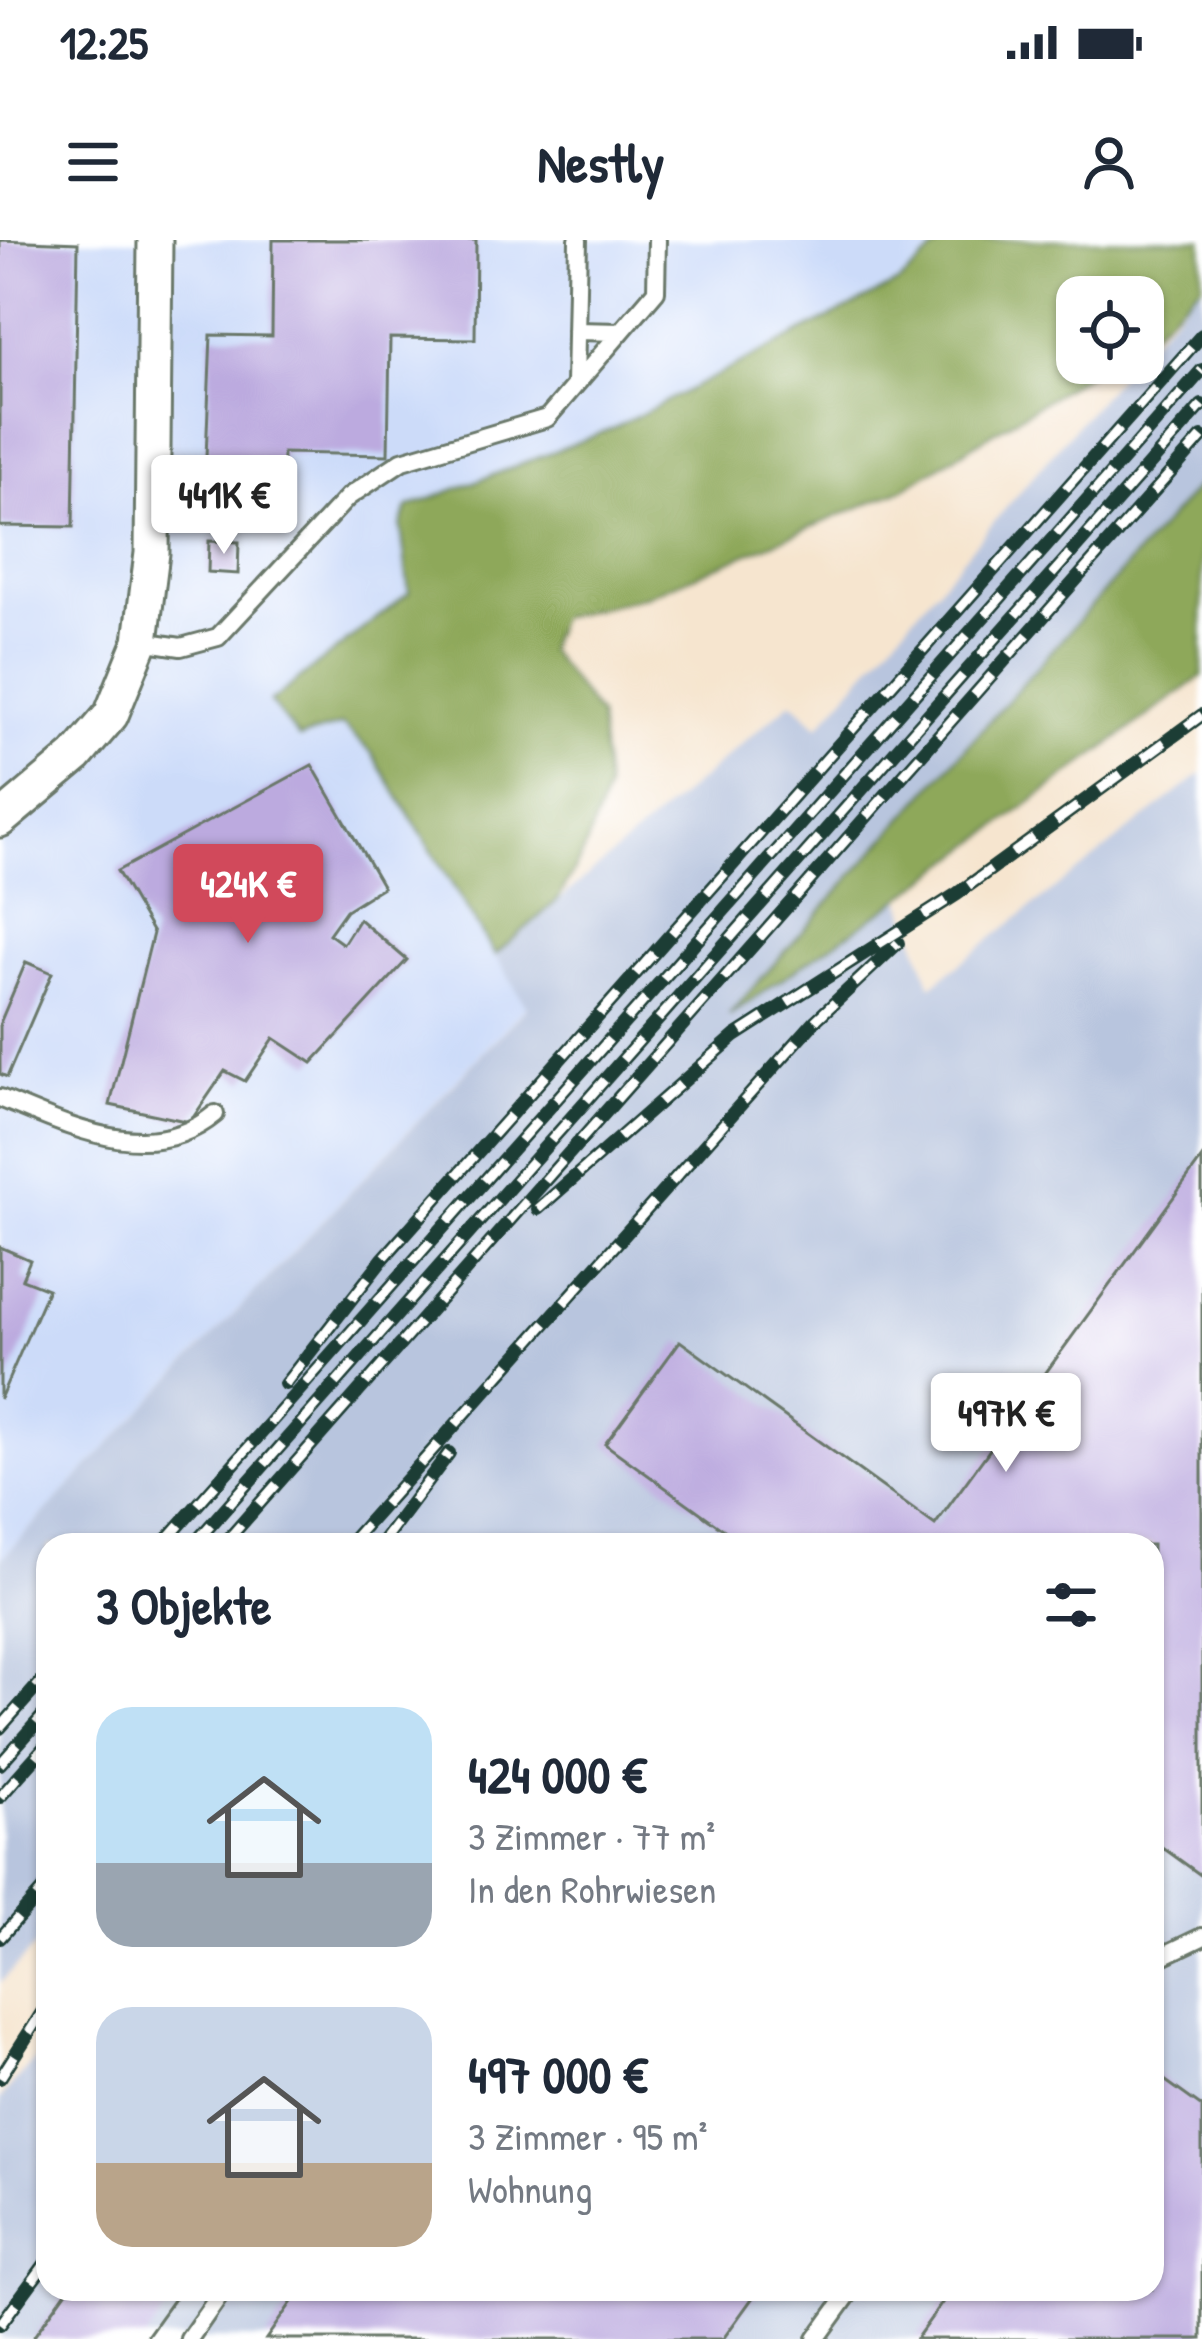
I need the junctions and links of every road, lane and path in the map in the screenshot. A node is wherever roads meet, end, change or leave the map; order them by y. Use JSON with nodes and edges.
{"nodes":[{"id":1,"x":155,"y":240,"type":"edge"},
{"id":2,"x":578,"y":240,"type":"edge"},
{"id":3,"x":657,"y":240,"type":"edge"},
{"id":4,"x":576,"y":331,"type":"junction"},
{"id":5,"x":621,"y":332,"type":"junction"},
{"id":6,"x":575,"y":385,"type":"junction"},
{"id":7,"x":141,"y":641,"type":"junction"},
{"id":8,"x":0,"y":820,"type":"edge"},
{"id":9,"x":0,"y":1099,"type":"edge"},
{"id":10,"x":215,"y":1114,"type":"dead end"},
{"id":11,"x":1202,"y":1937,"type":"edge"},
{"id":12,"x":1164,"y":1955,"type":"edge"},
{"id":13,"x":216,"y":2301,"type":"edge"},
{"id":14,"x":843,"y":2301,"type":"edge"},
{"id":15,"x":189,"y":2339,"type":"edge"},
{"id":16,"x":816,"y":2339,"type":"edge"}],
"edges":[{"from":1,"to":7,"type":"street"},
{"from":2,"to":4,"type":"lane"},
{"from":3,"to":5,"type":"lane"},
{"from":4,"to":5,"type":"lane"},
{"from":4,"to":6,"type":"lane"},
{"from":5,"to":6,"type":"lane"},
{"from":6,"to":7,"type":"lane"},
{"from":7,"to":8,"type":"street"},
{"from":9,"to":10,"type":"lane"},
{"from":11,"to":12,"type":"lane"},
{"from":13,"to":15,"type":"lane"},
{"from":14,"to":16,"type":"lane"}]}
